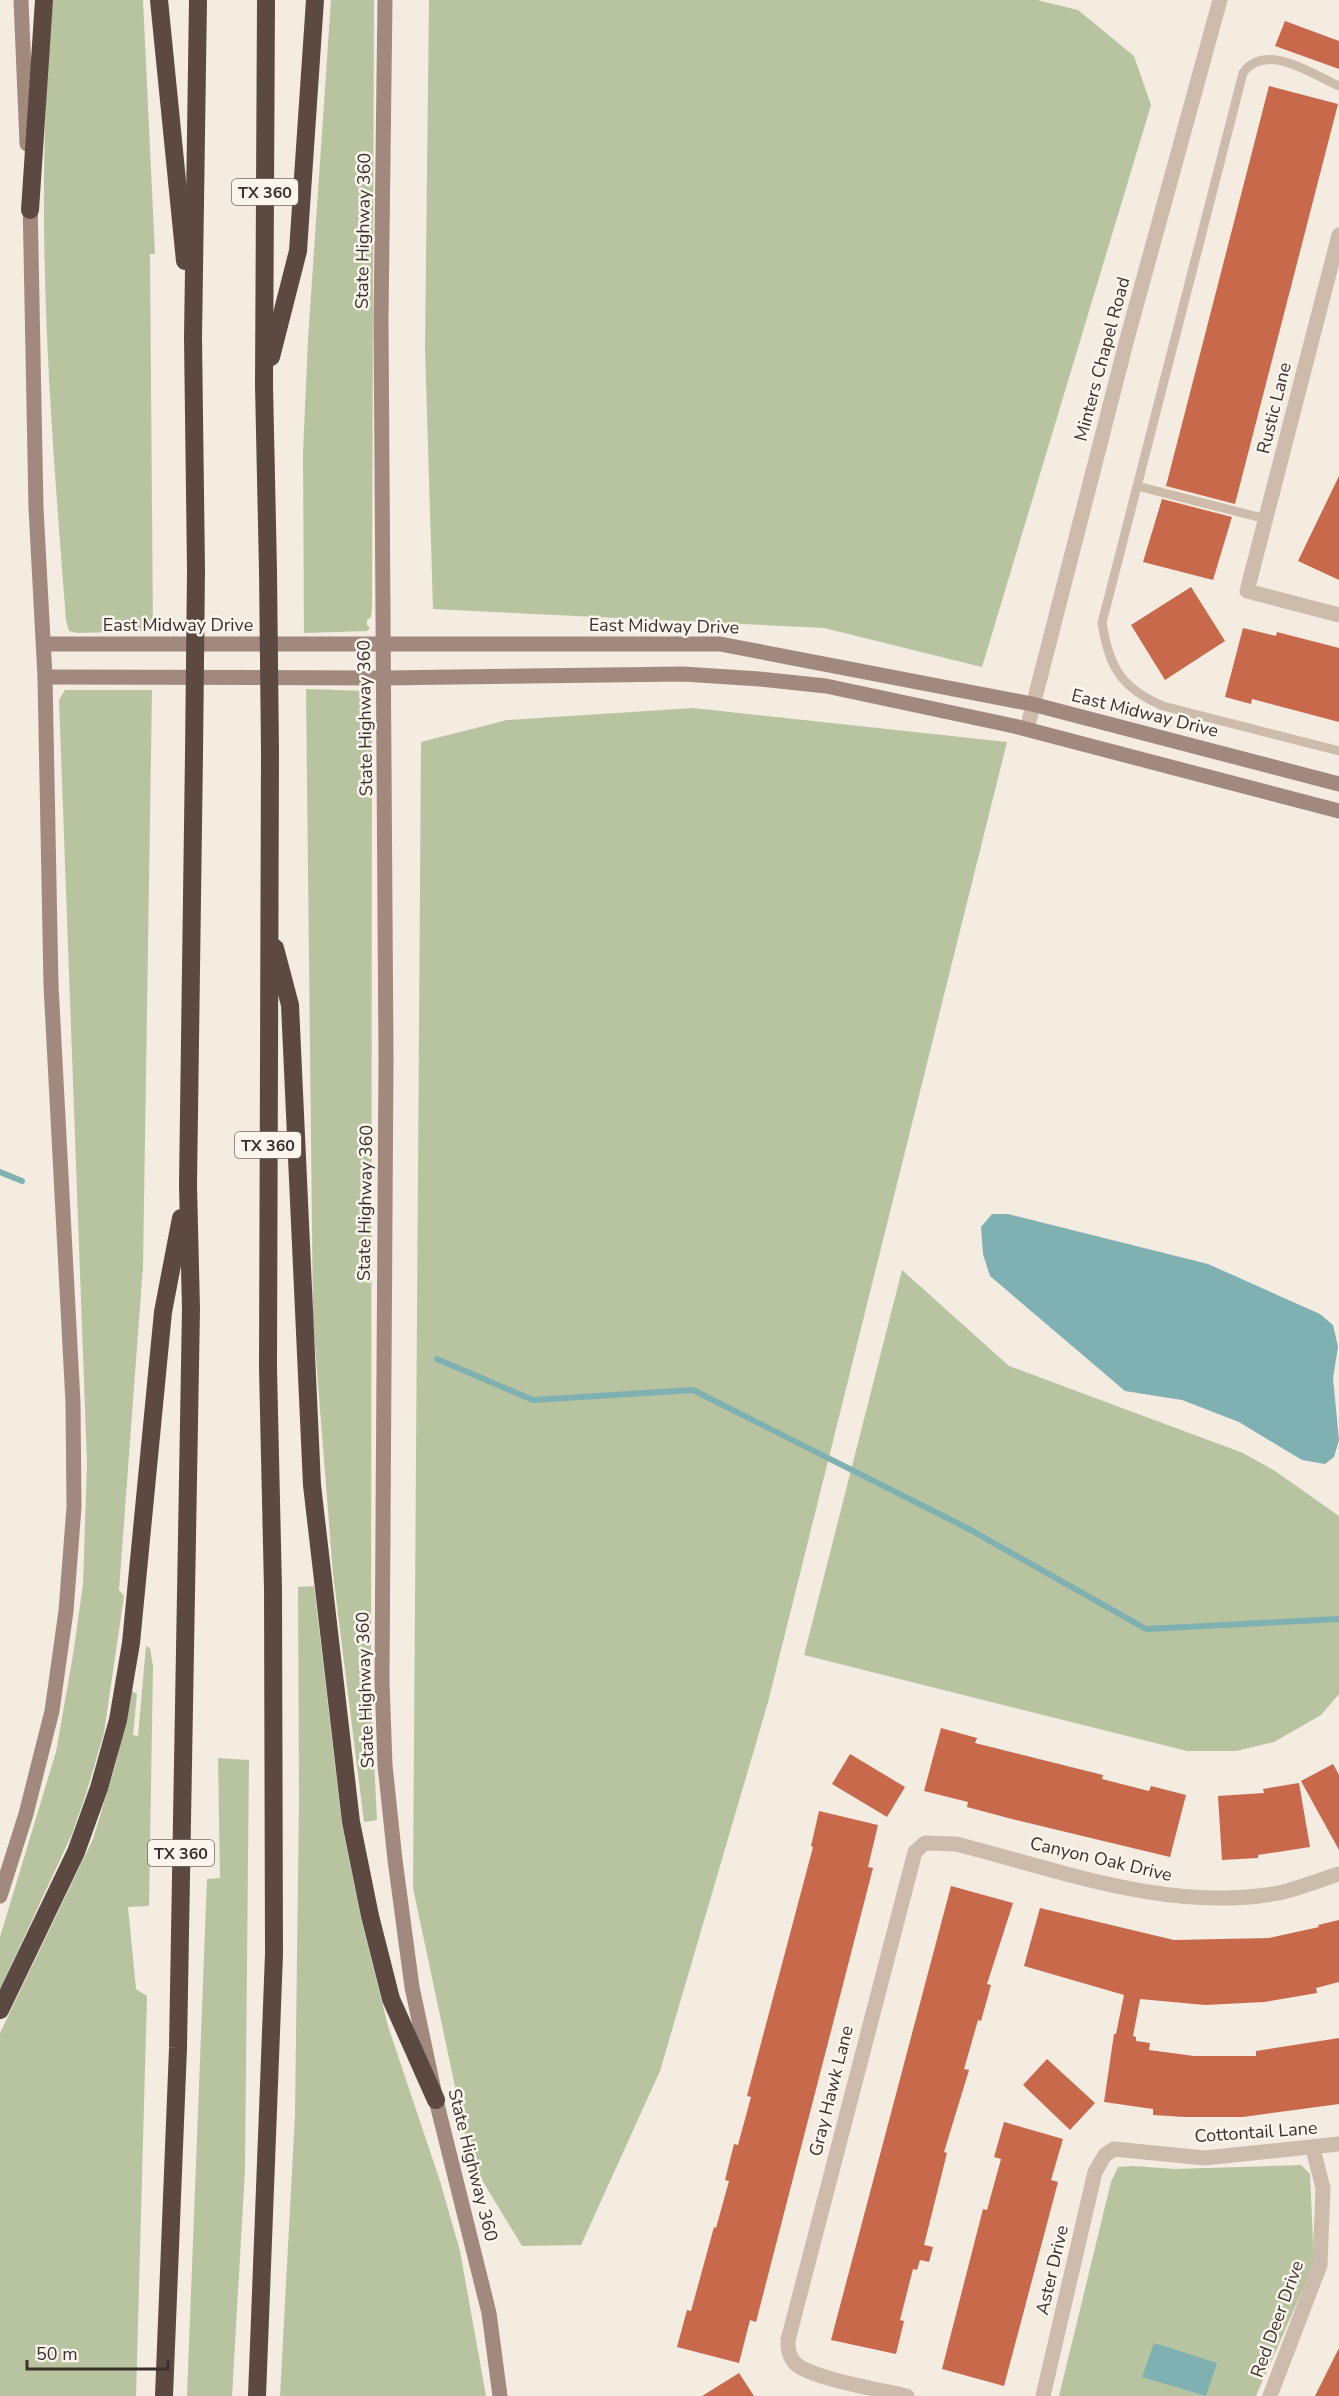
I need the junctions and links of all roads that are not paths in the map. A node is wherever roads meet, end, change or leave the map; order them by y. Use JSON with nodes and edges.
{"nodes":[{"id":1,"x":21,"y":0,"type":"edge"},
{"id":2,"x":44,"y":0,"type":"edge"},
{"id":3,"x":159,"y":0,"type":"edge"},
{"id":4,"x":198,"y":0,"type":"edge"},
{"id":5,"x":266,"y":0,"type":"edge"},
{"id":6,"x":315,"y":0,"type":"edge"},
{"id":7,"x":385,"y":0,"type":"edge"},
{"id":8,"x":1220,"y":0,"type":"edge"},
{"id":9,"x":1339,"y":86,"type":"edge"},
{"id":10,"x":30,"y":210,"type":"junction"},
{"id":11,"x":1339,"y":235,"type":"edge"},
{"id":12,"x":194,"y":338,"type":"junction"},
{"id":13,"x":264,"y":385,"type":"junction"},
{"id":14,"x":1137,"y":486,"type":"junction"},
{"id":15,"x":1266,"y":519,"type":"junction"},
{"id":16,"x":1339,"y":615,"type":"edge"},
{"id":17,"x":44,"y":644,"type":"junction"},
{"id":18,"x":383,"y":644,"type":"junction"},
{"id":19,"x":45,"y":677,"type":"junction"},
{"id":20,"x":384,"y":678,"type":"junction"},
{"id":21,"x":1032,"y":704,"type":"junction"},
{"id":22,"x":1027,"y":729,"type":"junction"},
{"id":23,"x":1339,"y":751,"type":"edge"},
{"id":24,"x":1339,"y":784,"type":"edge"},
{"id":25,"x":1339,"y":812,"type":"edge"},
{"id":26,"x":269,"y":923,"type":"junction"},
{"id":27,"x":188,"y":1185,"type":"junction"},
{"id":28,"x":925,"y":1843,"type":"joint"},
{"id":29,"x":1339,"y":1874,"type":"edge"},
{"id":30,"x":0,"y":1896,"type":"edge"},
{"id":31,"x":0,"y":2010,"type":"edge"},
{"id":32,"x":436,"y":2100,"type":"junction"},
{"id":33,"x":1339,"y":2144,"type":"edge"},
{"id":34,"x":1313,"y":2149,"type":"junction"},
{"id":35,"x":1105,"y":2156,"type":"joint"},
{"id":36,"x":164,"y":2396,"type":"edge"},
{"id":37,"x":257,"y":2396,"type":"edge"},
{"id":38,"x":500,"y":2396,"type":"edge"},
{"id":39,"x":907,"y":2396,"type":"edge"},
{"id":40,"x":1043,"y":2396,"type":"edge"},
{"id":41,"x":1270,"y":2396,"type":"edge"}],
"edges":[{"from":1,"to":10,"type":"main road"},
{"from":2,"to":10,"type":"highway"},
{"from":3,"to":12,"type":"highway"},
{"from":4,"to":12,"type":"highway","number":"TX 360"},
{"from":5,"to":13,"type":"highway","number":"TX 360"},
{"from":6,"to":13,"type":"highway"},
{"from":7,"to":18,"type":"main road","name":"State Highway 360"},
{"from":8,"to":21,"type":"street","name":"Minters Chapel Road"},
{"from":9,"to":14,"type":"lane"},
{"from":10,"to":17,"type":"main road"},
{"from":11,"to":15,"type":"street","name":"Rustic Lane"},
{"from":12,"to":27,"type":"highway","number":"TX 360","bridge":true},
{"from":13,"to":26,"type":"highway","number":"TX 360","bridge":true},
{"from":14,"to":15,"type":"lane"},
{"from":14,"to":23,"type":"lane"},
{"from":15,"to":16,"type":"street","name":"Rustic Lane"},
{"from":17,"to":18,"type":"main road","name":"East Midway Drive"},
{"from":17,"to":19,"type":"main road"},
{"from":18,"to":20,"type":"main road","name":"State Highway 360"},
{"from":18,"to":21,"type":"main road","name":"East Midway Drive"},
{"from":19,"to":20,"type":"main road"},
{"from":19,"to":30,"type":"main road"},
{"from":20,"to":22,"type":"main road"},
{"from":20,"to":32,"type":"main road","name":"State Highway 360"},
{"from":21,"to":22,"type":"street","name":"Minters Chapel Road"},
{"from":21,"to":24,"type":"main road","name":"East Midway Drive"},
{"from":22,"to":25,"type":"main road"},
{"from":26,"to":32,"type":"highway"},
{"from":26,"to":37,"type":"highway","number":"TX 360"},
{"from":27,"to":31,"type":"highway"},
{"from":27,"to":36,"type":"highway","number":"TX 360"},
{"from":28,"to":29,"type":"street","name":"Canyon Oak Drive"},
{"from":28,"to":39,"type":"street","name":"Gray Hawk Lane"},
{"from":32,"to":38,"type":"main road","name":"State Highway 360"},
{"from":33,"to":34,"type":"street","name":"Cottontail Lane"},
{"from":34,"to":35,"type":"street","name":"Cottontail Lane"},
{"from":34,"to":41,"type":"street","name":"Red Deer Drive"},
{"from":35,"to":40,"type":"street","name":"Aster Drive"}]}
